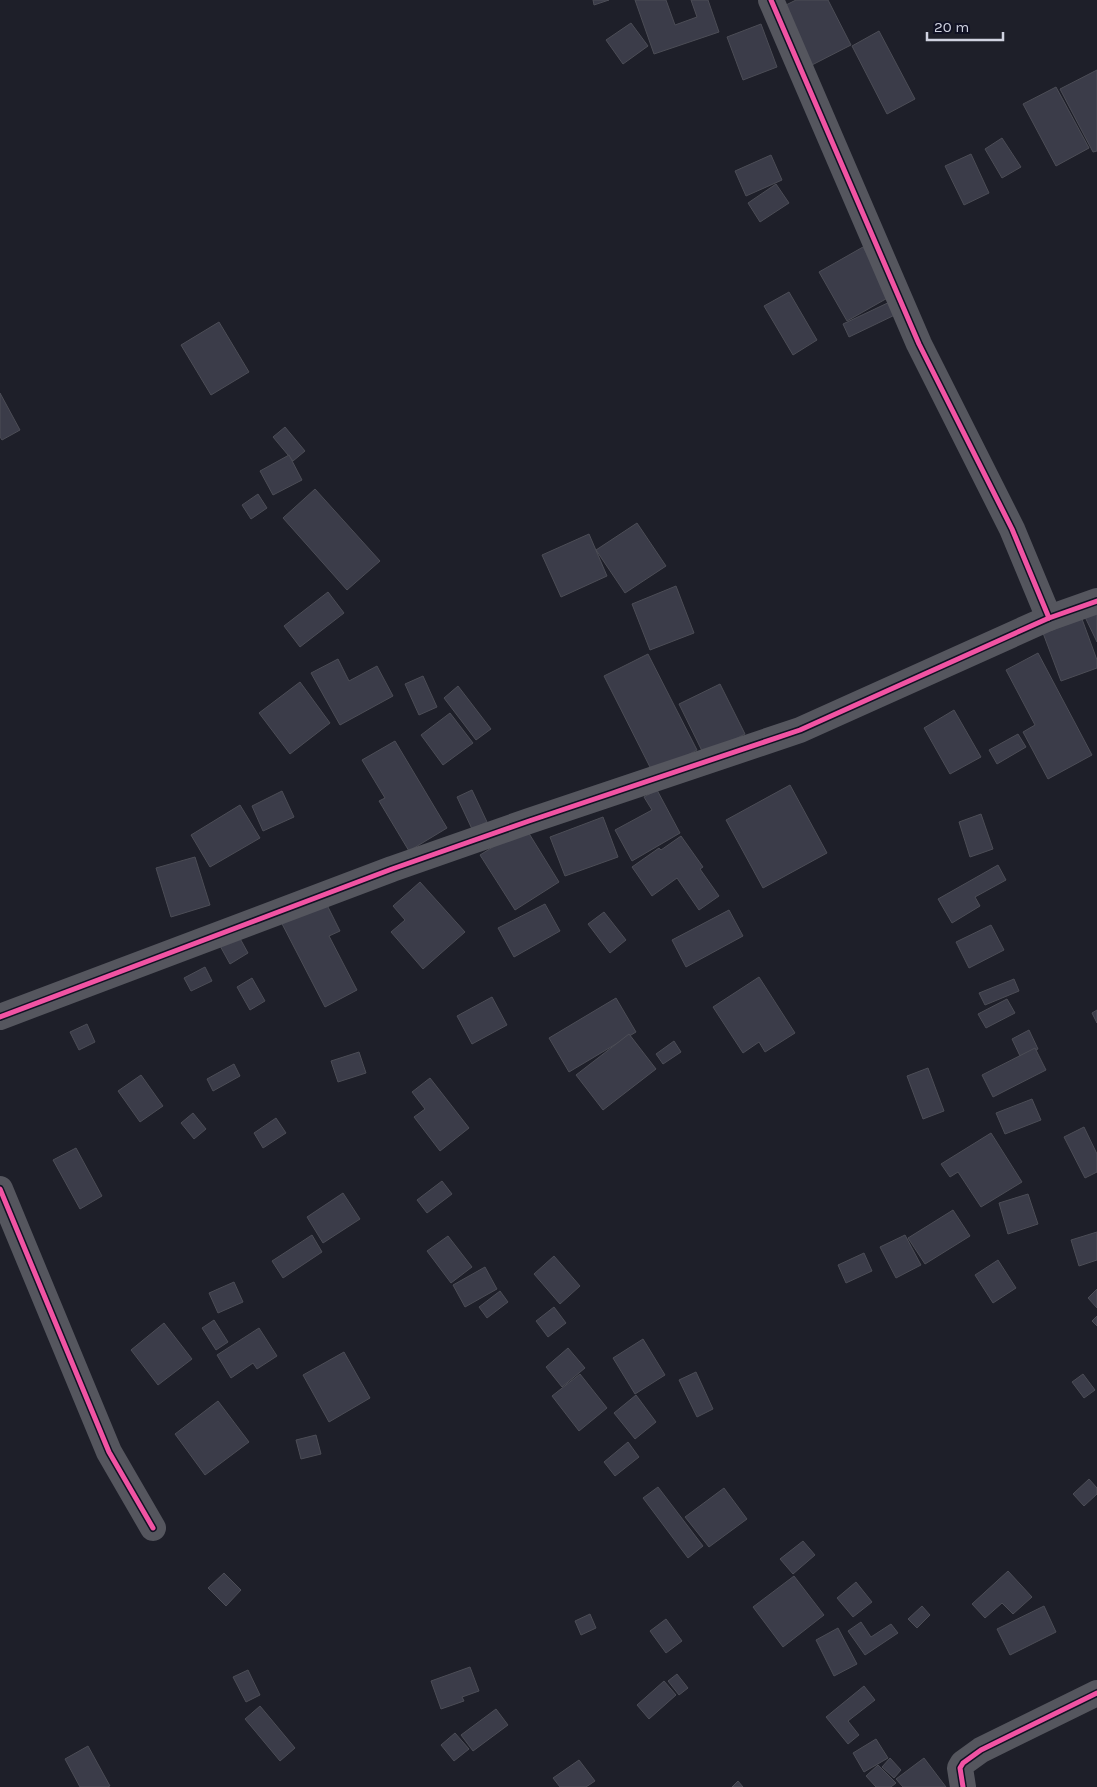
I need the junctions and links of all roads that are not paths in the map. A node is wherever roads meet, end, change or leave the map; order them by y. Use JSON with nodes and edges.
{"nodes":[{"id":1,"x":771,"y":0,"type":"edge"},
{"id":2,"x":1097,"y":601,"type":"edge"},
{"id":3,"x":1049,"y":618,"type":"junction"},
{"id":4,"x":0,"y":1016,"type":"edge"},
{"id":5,"x":0,"y":1189,"type":"edge"},
{"id":6,"x":153,"y":1528,"type":"dead end"},
{"id":7,"x":1097,"y":1693,"type":"edge"},
{"id":8,"x":962,"y":1787,"type":"edge"}],
"edges":[{"from":1,"to":3,"type":"street"},
{"from":2,"to":3,"type":"street"},
{"from":3,"to":4,"type":"street"},
{"from":5,"to":6,"type":"street"},
{"from":7,"to":8,"type":"street"}]}
